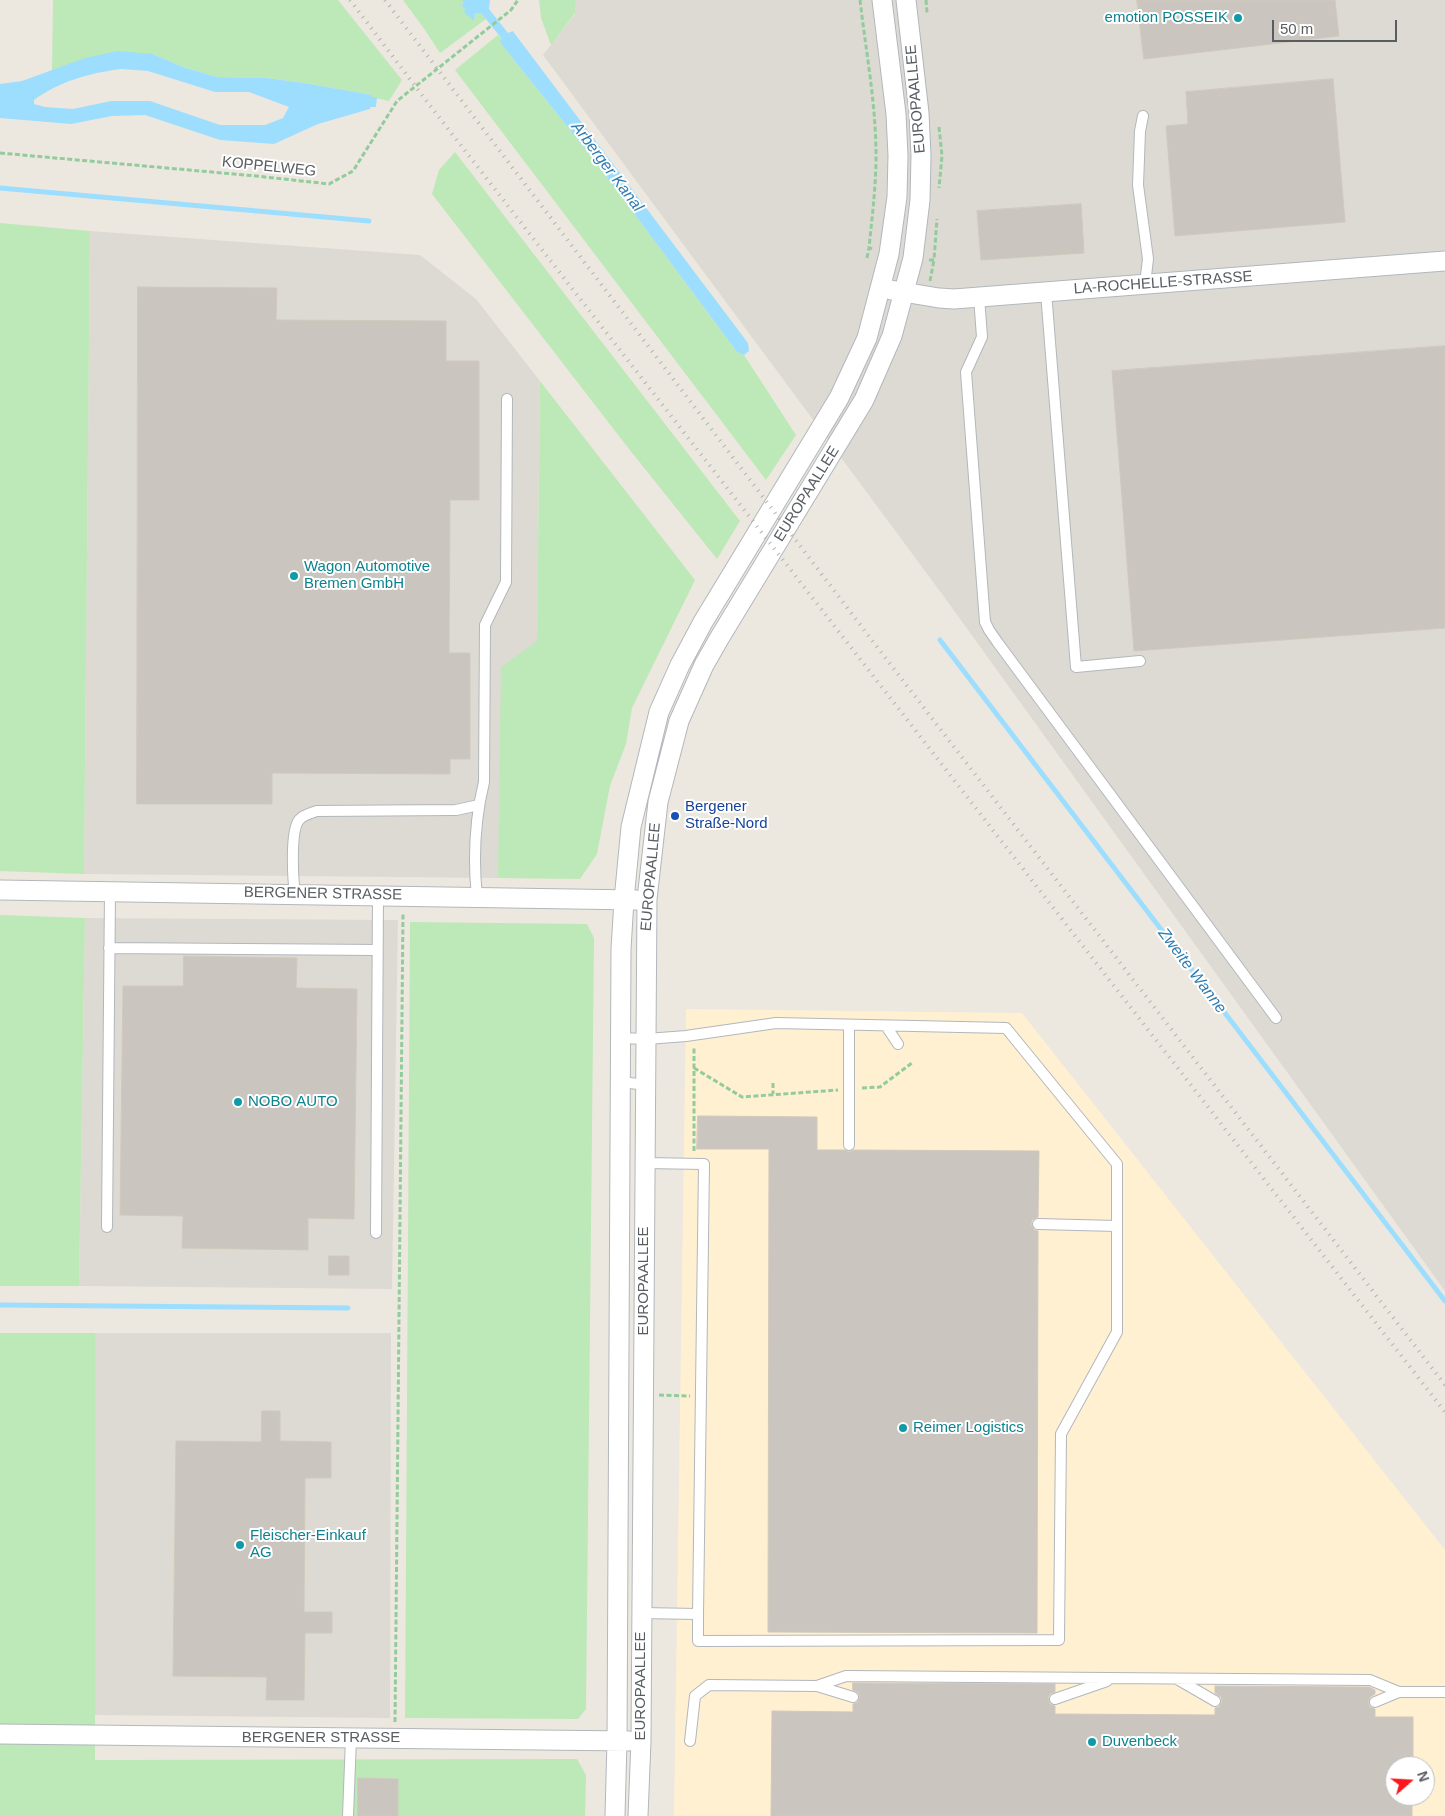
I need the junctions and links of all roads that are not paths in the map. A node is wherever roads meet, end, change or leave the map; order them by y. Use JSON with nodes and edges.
{"nodes":[{"id":1,"x":882,"y":0,"type":"edge"},
{"id":2,"x":906,"y":0,"type":"edge"},
{"id":3,"x":1144,"y":116,"type":"dead end"},
{"id":4,"x":1445,"y":261,"type":"edge"},
{"id":5,"x":1145,"y":284,"type":"junction"},
{"id":6,"x":881,"y":288,"type":"junction"},
{"id":7,"x":1046,"y":292,"type":"junction"},
{"id":8,"x":903,"y":293,"type":"junction"},
{"id":9,"x":979,"y":297,"type":"junction"},
{"id":10,"x":507,"y":399,"type":"dead end"},
{"id":11,"x":1140,"y":661,"type":"dead end"},
{"id":12,"x":478,"y":805,"type":"junction"},
{"id":13,"x":0,"y":890,"type":"edge"},
{"id":14,"x":110,"y":892,"type":"junction"},
{"id":15,"x":295,"y":894,"type":"junction"},
{"id":16,"x":378,"y":895,"type":"junction"},
{"id":17,"x":477,"y":897,"type":"junction"},
{"id":18,"x":647,"y":899,"type":"junction"},
{"id":19,"x":624,"y":900,"type":"junction"},
{"id":20,"x":109,"y":948,"type":"junction"},
{"id":21,"x":377,"y":950,"type":"junction"},
{"id":22,"x":1276,"y":1018,"type":"dead end"},
{"id":23,"x":848,"y":1025,"type":"junction"},
{"id":24,"x":886,"y":1026,"type":"junction"},
{"id":25,"x":620,"y":1038,"type":"junction"},
{"id":26,"x":646,"y":1039,"type":"junction"},
{"id":27,"x":898,"y":1044,"type":"dead end"},
{"id":28,"x":621,"y":1082,"type":"junction"},
{"id":29,"x":647,"y":1085,"type":"junction"},
{"id":30,"x":849,"y":1145,"type":"dead end"},
{"id":31,"x":645,"y":1163,"type":"junction"},
{"id":32,"x":1038,"y":1224,"type":"dead end"},
{"id":33,"x":1117,"y":1226,"type":"junction"},
{"id":34,"x":107,"y":1227,"type":"dead end"},
{"id":35,"x":376,"y":1233,"type":"dead end"},
{"id":36,"x":641,"y":1613,"type":"junction"},
{"id":37,"x":698,"y":1614,"type":"junction"},
{"id":38,"x":1115,"y":1678,"type":"junction"},
{"id":39,"x":1175,"y":1678,"type":"junction"},
{"id":40,"x":817,"y":1686,"type":"junction"},
{"id":41,"x":1399,"y":1692,"type":"junction"},
{"id":42,"x":1445,"y":1692,"type":"edge"},
{"id":43,"x":853,"y":1697,"type":"dead end"},
{"id":44,"x":1055,"y":1699,"type":"dead end"},
{"id":45,"x":1215,"y":1701,"type":"dead end"},
{"id":46,"x":1375,"y":1702,"type":"dead end"},
{"id":47,"x":0,"y":1734,"type":"edge"},
{"id":48,"x":350,"y":1738,"type":"junction"},
{"id":49,"x":617,"y":1741,"type":"junction"},
{"id":50,"x":641,"y":1741,"type":"junction"},
{"id":51,"x":690,"y":1741,"type":"dead end"},
{"id":52,"x":348,"y":1816,"type":"edge"},
{"id":53,"x":615,"y":1816,"type":"edge"},
{"id":54,"x":638,"y":1816,"type":"edge"}],
"edges":[{"from":1,"to":6,"type":"street","name":"EUROPAALLEE"},
{"from":2,"to":8,"type":"street","name":"EUROPAALLEE"},
{"from":3,"to":5,"type":"lane"},
{"from":4,"to":5,"type":"street","name":"LA-ROCHELLE-STRASSE"},
{"from":5,"to":7,"type":"street","name":"LA-ROCHELLE-STRASSE"},
{"from":6,"to":8,"type":"street","name":"LA-ROCHELLE-STRASSE"},
{"from":6,"to":19,"type":"street","name":"EUROPAALLEE"},
{"from":7,"to":9,"type":"street","name":"LA-ROCHELLE-STRASSE"},
{"from":7,"to":11,"type":"lane"},
{"from":8,"to":9,"type":"street","name":"LA-ROCHELLE-STRASSE"},
{"from":8,"to":18,"type":"street","name":"EUROPAALLEE"},
{"from":9,"to":22,"type":"lane"},
{"from":10,"to":12,"type":"lane"},
{"from":12,"to":15,"type":"lane"},
{"from":12,"to":17,"type":"lane"},
{"from":13,"to":14,"type":"street","name":"BERGENER STRASSE"},
{"from":14,"to":15,"type":"street","name":"BERGENER STRASSE"},
{"from":14,"to":20,"type":"lane"},
{"from":15,"to":16,"type":"street","name":"BERGENER STRASSE"},
{"from":16,"to":17,"type":"street","name":"BERGENER STRASSE"},
{"from":16,"to":21,"type":"lane"},
{"from":17,"to":19,"type":"street","name":"BERGENER STRASSE"},
{"from":18,"to":19,"type":"street","name":"BERGENER STRASSE"},
{"from":18,"to":26,"type":"street","name":"EUROPAALLEE"},
{"from":19,"to":25,"type":"street","name":"EUROPAALLEE"},
{"from":20,"to":21,"type":"lane"},
{"from":20,"to":34,"type":"lane"},
{"from":21,"to":35,"type":"lane"},
{"from":23,"to":24,"type":"lane"},
{"from":23,"to":26,"type":"lane"},
{"from":23,"to":30,"type":"lane"},
{"from":24,"to":27,"type":"lane"},
{"from":24,"to":33,"type":"lane"},
{"from":25,"to":26,"type":"lane"},
{"from":25,"to":28,"type":"street","name":"EUROPAALLEE"},
{"from":26,"to":29,"type":"street","name":"EUROPAALLEE"},
{"from":28,"to":29,"type":"lane"},
{"from":28,"to":49,"type":"street","name":"EUROPAALLEE"},
{"from":29,"to":31,"type":"street","name":"EUROPAALLEE"},
{"from":31,"to":36,"type":"street","name":"EUROPAALLEE"},
{"from":31,"to":37,"type":"lane"},
{"from":32,"to":33,"type":"lane"},
{"from":33,"to":37,"type":"lane"},
{"from":36,"to":37,"type":"lane"},
{"from":36,"to":50,"type":"street","name":"EUROPAALLEE"},
{"from":38,"to":39,"type":"lane"},
{"from":38,"to":40,"type":"lane"},
{"from":38,"to":44,"type":"lane"},
{"from":39,"to":41,"type":"lane"},
{"from":39,"to":45,"type":"lane"},
{"from":40,"to":43,"type":"lane"},
{"from":40,"to":51,"type":"lane"},
{"from":41,"to":42,"type":"lane"},
{"from":41,"to":46,"type":"lane"},
{"from":47,"to":48,"type":"street","name":"BERGENER STRASSE"},
{"from":48,"to":49,"type":"street","name":"BERGENER STRASSE"},
{"from":48,"to":52,"type":"lane"},
{"from":49,"to":50,"type":"street","name":"BERGENER STRASSE"},
{"from":49,"to":53,"type":"street","name":"EUROPAALLEE"},
{"from":50,"to":54,"type":"street","name":"EUROPAALLEE"}]}
